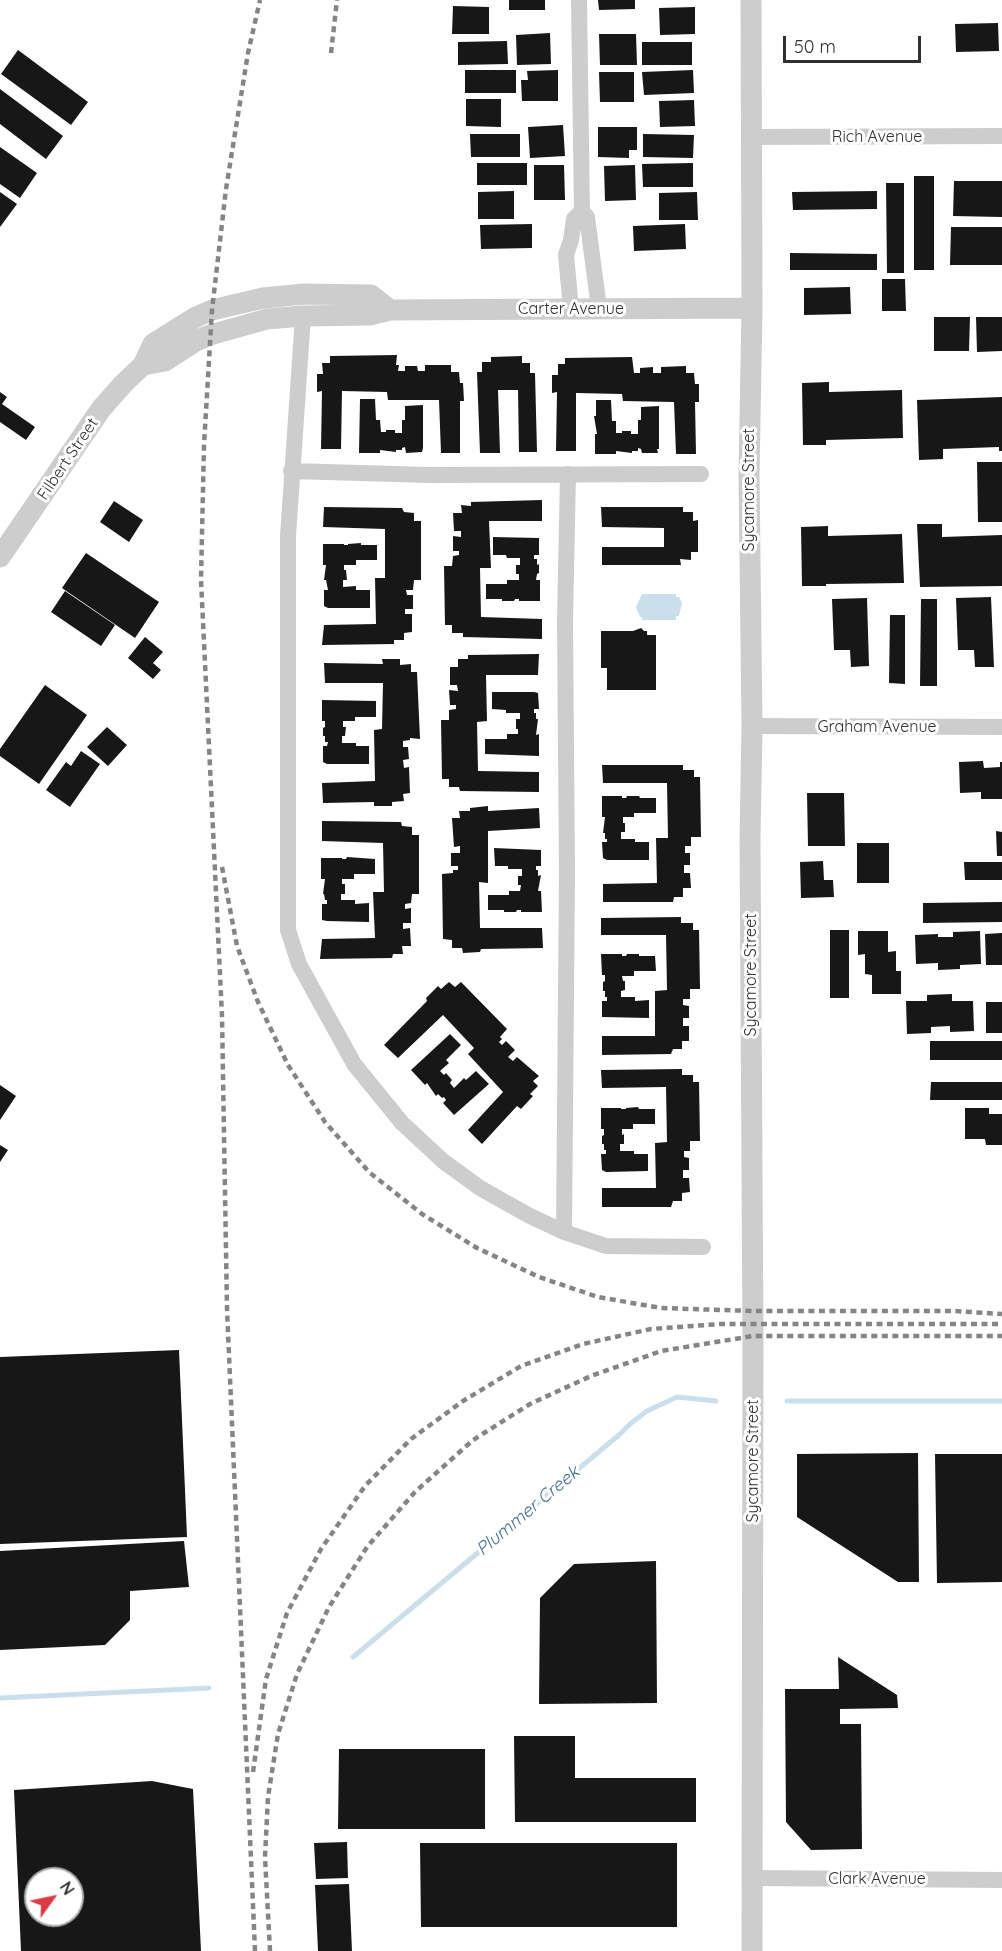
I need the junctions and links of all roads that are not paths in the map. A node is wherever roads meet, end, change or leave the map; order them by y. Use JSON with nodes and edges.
{"nodes":[{"id":1,"x":579,"y":0,"type":"edge"},
{"id":2,"x":751,"y":0,"type":"edge"},
{"id":3,"x":1002,"y":136,"type":"edge"},
{"id":4,"x":751,"y":137,"type":"junction"},
{"id":5,"x":582,"y":211,"type":"junction"},
{"id":6,"x":599,"y":308,"type":"junction"},
{"id":7,"x":752,"y":308,"type":"junction"},
{"id":8,"x":571,"y":309,"type":"junction"},
{"id":9,"x":390,"y":310,"type":"junction"},
{"id":10,"x":303,"y":316,"type":"junction"},
{"id":11,"x":143,"y":365,"type":"junction"},
{"id":12,"x":291,"y":471,"type":"junction"},
{"id":13,"x":568,"y":474,"type":"junction"},
{"id":14,"x":701,"y":474,"type":"dead end"},
{"id":15,"x":0,"y":557,"type":"edge"},
{"id":16,"x":752,"y":726,"type":"junction"},
{"id":17,"x":1002,"y":727,"type":"edge"},
{"id":18,"x":564,"y":1232,"type":"junction"},
{"id":19,"x":703,"y":1247,"type":"dead end"},
{"id":20,"x":752,"y":1878,"type":"junction"},
{"id":21,"x":1002,"y":1880,"type":"edge"},
{"id":22,"x":752,"y":1951,"type":"edge"}],
"edges":[{"from":1,"to":5,"type":"street"},
{"from":2,"to":4,"type":"street","name":"Sycamore Street"},
{"from":3,"to":4,"type":"street","name":"Rich Avenue"},
{"from":4,"to":7,"type":"street","name":"Sycamore Street"},
{"from":5,"to":6,"type":"street"},
{"from":5,"to":8,"type":"street"},
{"from":6,"to":7,"type":"street","name":"Carter Avenue"},
{"from":6,"to":8,"type":"street","name":"Carter Avenue"},
{"from":7,"to":16,"type":"street","name":"Sycamore Street"},
{"from":8,"to":9,"type":"street","name":"Carter Avenue"},
{"from":9,"to":10,"type":"street","name":"Carter Avenue"},
{"from":9,"to":11,"type":"street","name":"Filbert Street"},
{"from":10,"to":11,"type":"street","name":"Carter Avenue"},
{"from":10,"to":12,"type":"street"},
{"from":11,"to":15,"type":"street","name":"Filbert Street"},
{"from":12,"to":13,"type":"street"},
{"from":12,"to":18,"type":"street"},
{"from":13,"to":14,"type":"street"},
{"from":13,"to":18,"type":"street"},
{"from":16,"to":17,"type":"street","name":"Graham Avenue"},
{"from":16,"to":20,"type":"street","name":"Sycamore Street"},
{"from":18,"to":19,"type":"street"},
{"from":20,"to":21,"type":"street","name":"Clark Avenue"},
{"from":20,"to":22,"type":"street","name":"Sycamore Street"}]}
